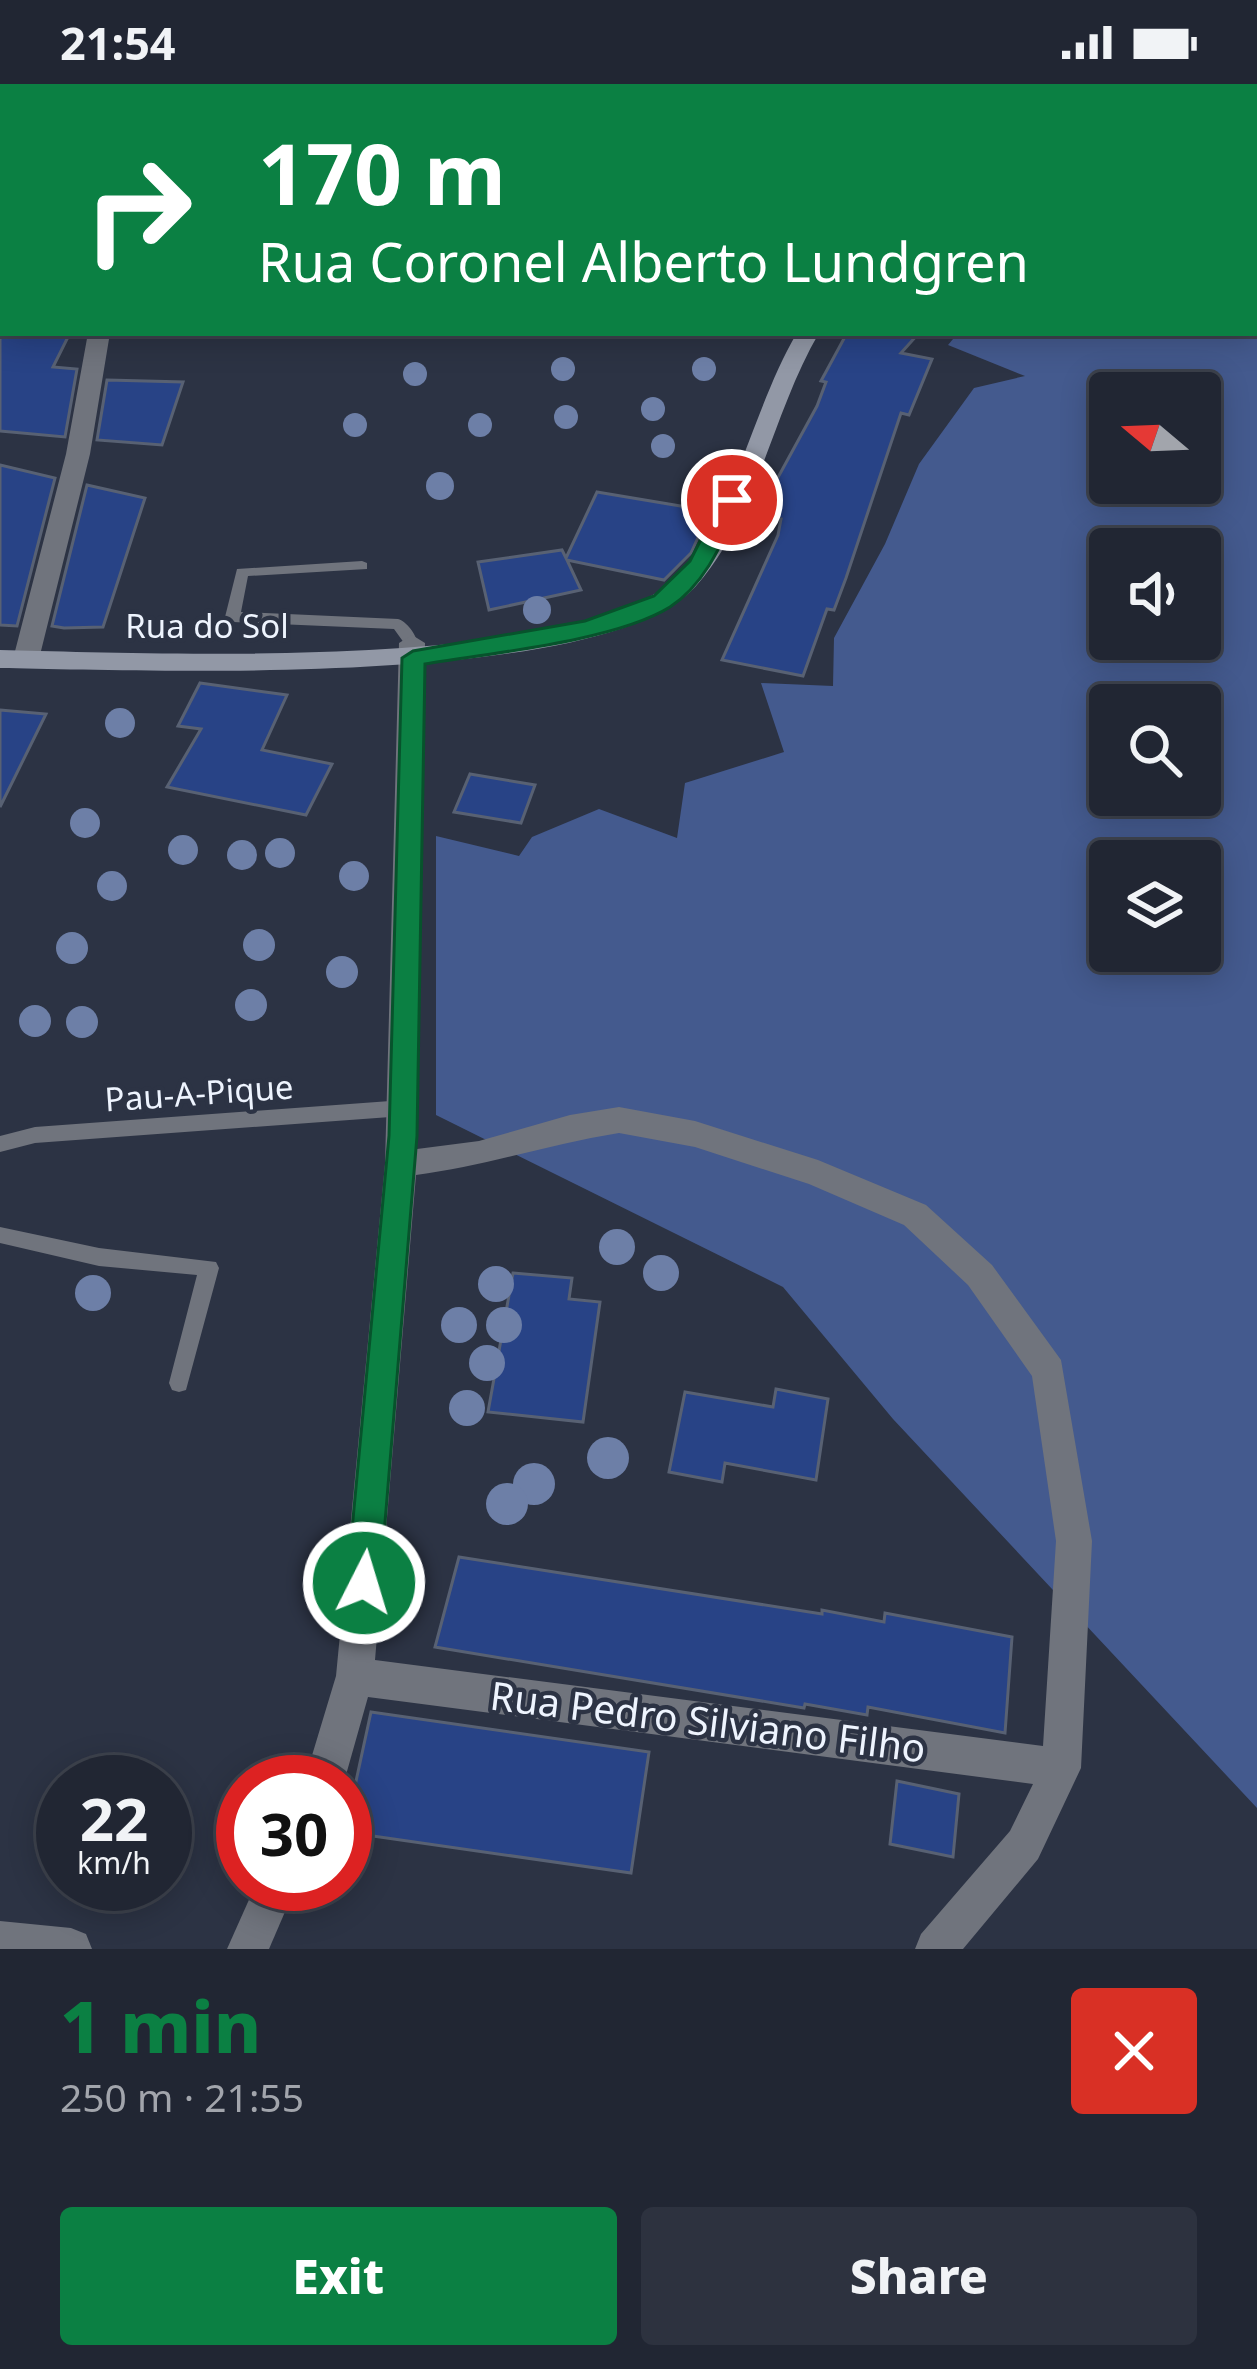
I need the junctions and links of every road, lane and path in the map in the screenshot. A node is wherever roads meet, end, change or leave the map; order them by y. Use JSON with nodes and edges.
{"nodes":[{"id":1,"x":98,"y":336,"type":"edge"},
{"id":2,"x":806,"y":336,"type":"edge"},
{"id":3,"x":362,"y":566,"type":"dead end"},
{"id":4,"x":412,"y":651,"type":"junction"},
{"id":5,"x":13,"y":659,"type":"edge"},
{"id":6,"x":404,"y":1108,"type":"junction"},
{"id":7,"x":0,"y":1144,"type":"edge"},
{"id":8,"x":401,"y":1164,"type":"junction"},
{"id":9,"x":0,"y":1235,"type":"edge"},
{"id":10,"x":179,"y":1383,"type":"dead end"},
{"id":11,"x":355,"y":1676,"type":"junction"},
{"id":12,"x":332,"y":1755,"type":"edge"},
{"id":13,"x":1061,"y":1768,"type":"junction"},
{"id":14,"x":266,"y":1911,"type":"edge"},
{"id":15,"x":0,"y":1942,"type":"edge"},
{"id":16,"x":71,"y":1949,"type":"edge"},
{"id":17,"x":248,"y":1949,"type":"edge"},
{"id":18,"x":936,"y":1949,"type":"edge"}],
"edges":[{"from":1,"to":5,"type":"street"},
{"from":2,"to":4,"type":"main road","name":"Rua do Sol"},
{"from":3,"to":4,"type":"lane"},
{"from":4,"to":5,"type":"main road","name":"Rua do Sol"},
{"from":4,"to":6,"type":"street"},
{"from":6,"to":7,"type":"lane","name":"Pau-A-Pique"},
{"from":6,"to":8,"type":"street"},
{"from":8,"to":11,"type":"street"},
{"from":8,"to":13,"type":"street"},
{"from":9,"to":10,"type":"lane"},
{"from":11,"to":12,"type":"street"},
{"from":11,"to":13,"type":"street","name":"Rua Pedro Silviano Filho"},
{"from":13,"to":18,"type":"street"},
{"from":14,"to":17,"type":"street"},
{"from":15,"to":16,"type":"street"}]}
